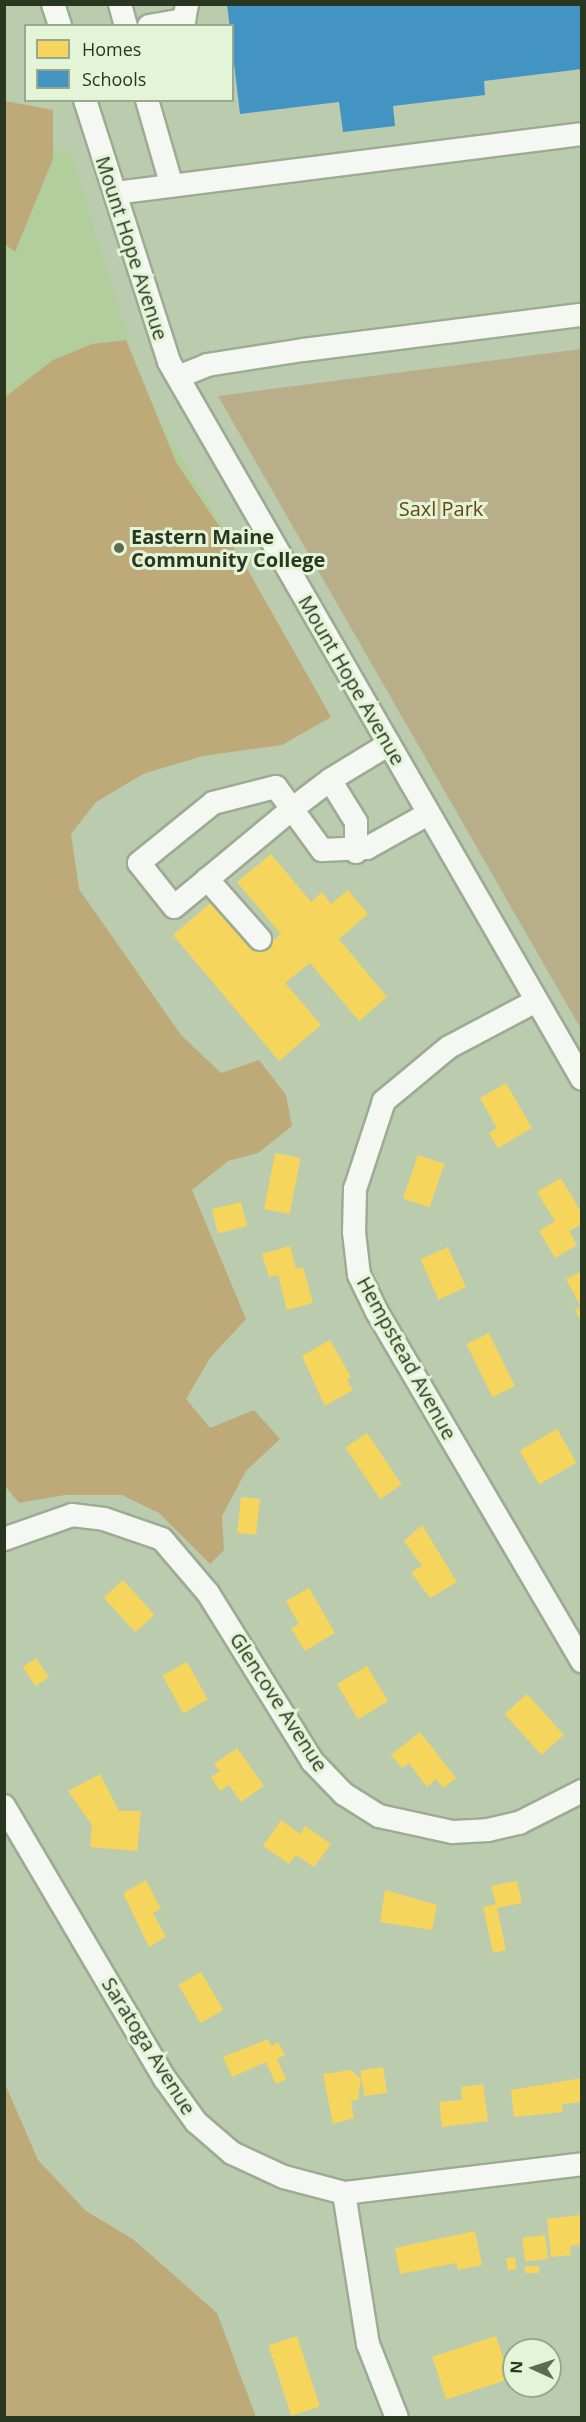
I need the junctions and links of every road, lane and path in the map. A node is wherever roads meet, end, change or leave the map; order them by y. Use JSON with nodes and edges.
{"nodes":[{"id":1,"x":53,"y":4,"type":"edge"},
{"id":2,"x":120,"y":4,"type":"edge"},
{"id":3,"x":187,"y":4,"type":"edge"},
{"id":4,"x":59,"y":24,"type":"edge"},
{"id":5,"x":125,"y":24,"type":"edge"},
{"id":6,"x":161,"y":24,"type":"edge"},
{"id":7,"x":86,"y":102,"type":"edge"},
{"id":8,"x":148,"y":102,"type":"edge"},
{"id":9,"x":582,"y":134,"type":"edge"},
{"id":10,"x":171,"y":183,"type":"junction"},
{"id":11,"x":115,"y":193,"type":"junction"},
{"id":12,"x":582,"y":315,"type":"edge"},
{"id":13,"x":178,"y":377,"type":"junction"},
{"id":14,"x":389,"y":744,"type":"junction"},
{"id":15,"x":330,"y":780,"type":"junction"},
{"id":16,"x":292,"y":809,"type":"junction"},
{"id":17,"x":428,"y":814,"type":"junction"},
{"id":18,"x":356,"y":852,"type":"junction"},
{"id":19,"x":207,"y":879,"type":"junction"},
{"id":20,"x":260,"y":939,"type":"dead end"},
{"id":21,"x":536,"y":1001,"type":"junction"},
{"id":22,"x":582,"y":1079,"type":"edge"},
{"id":23,"x":4,"y":1539,"type":"edge"},
{"id":24,"x":582,"y":1661,"type":"edge"},
{"id":25,"x":582,"y":1791,"type":"edge"},
{"id":26,"x":4,"y":1806,"type":"edge"},
{"id":27,"x":582,"y":2164,"type":"edge"},
{"id":28,"x":344,"y":2193,"type":"junction"},
{"id":29,"x":397,"y":2418,"type":"edge"}],
"edges":[{"from":1,"to":4,"type":"street"},
{"from":2,"to":5,"type":"street"},
{"from":3,"to":6,"type":"street"},
{"from":7,"to":11,"type":"street","name":"Mount Hope Avenue"},
{"from":8,"to":10,"type":"street"},
{"from":9,"to":10,"type":"street"},
{"from":10,"to":11,"type":"street"},
{"from":11,"to":13,"type":"street","name":"Mount Hope Avenue"},
{"from":12,"to":13,"type":"street"},
{"from":13,"to":14,"type":"street","name":"Mount Hope Avenue"},
{"from":14,"to":15,"type":"street"},
{"from":14,"to":17,"type":"street","name":"Mount Hope Avenue"},
{"from":15,"to":16,"type":"street"},
{"from":15,"to":18,"type":"street"},
{"from":16,"to":18,"type":"street"},
{"from":16,"to":19,"type":"street"},
{"from":16,"to":19,"type":"street"},
{"from":17,"to":18,"type":"street"},
{"from":17,"to":21,"type":"street","name":"Mount Hope Avenue"},
{"from":19,"to":20,"type":"street"},
{"from":21,"to":22,"type":"street","name":"Mount Hope Avenue"},
{"from":21,"to":24,"type":"street","name":"Hempstead Avenue"},
{"from":23,"to":25,"type":"street","name":"Glencove Avenue"},
{"from":26,"to":28,"type":"street","name":"Saratoga Avenue"},
{"from":27,"to":28,"type":"street","name":"Saratoga Avenue"},
{"from":28,"to":29,"type":"street"}]}
